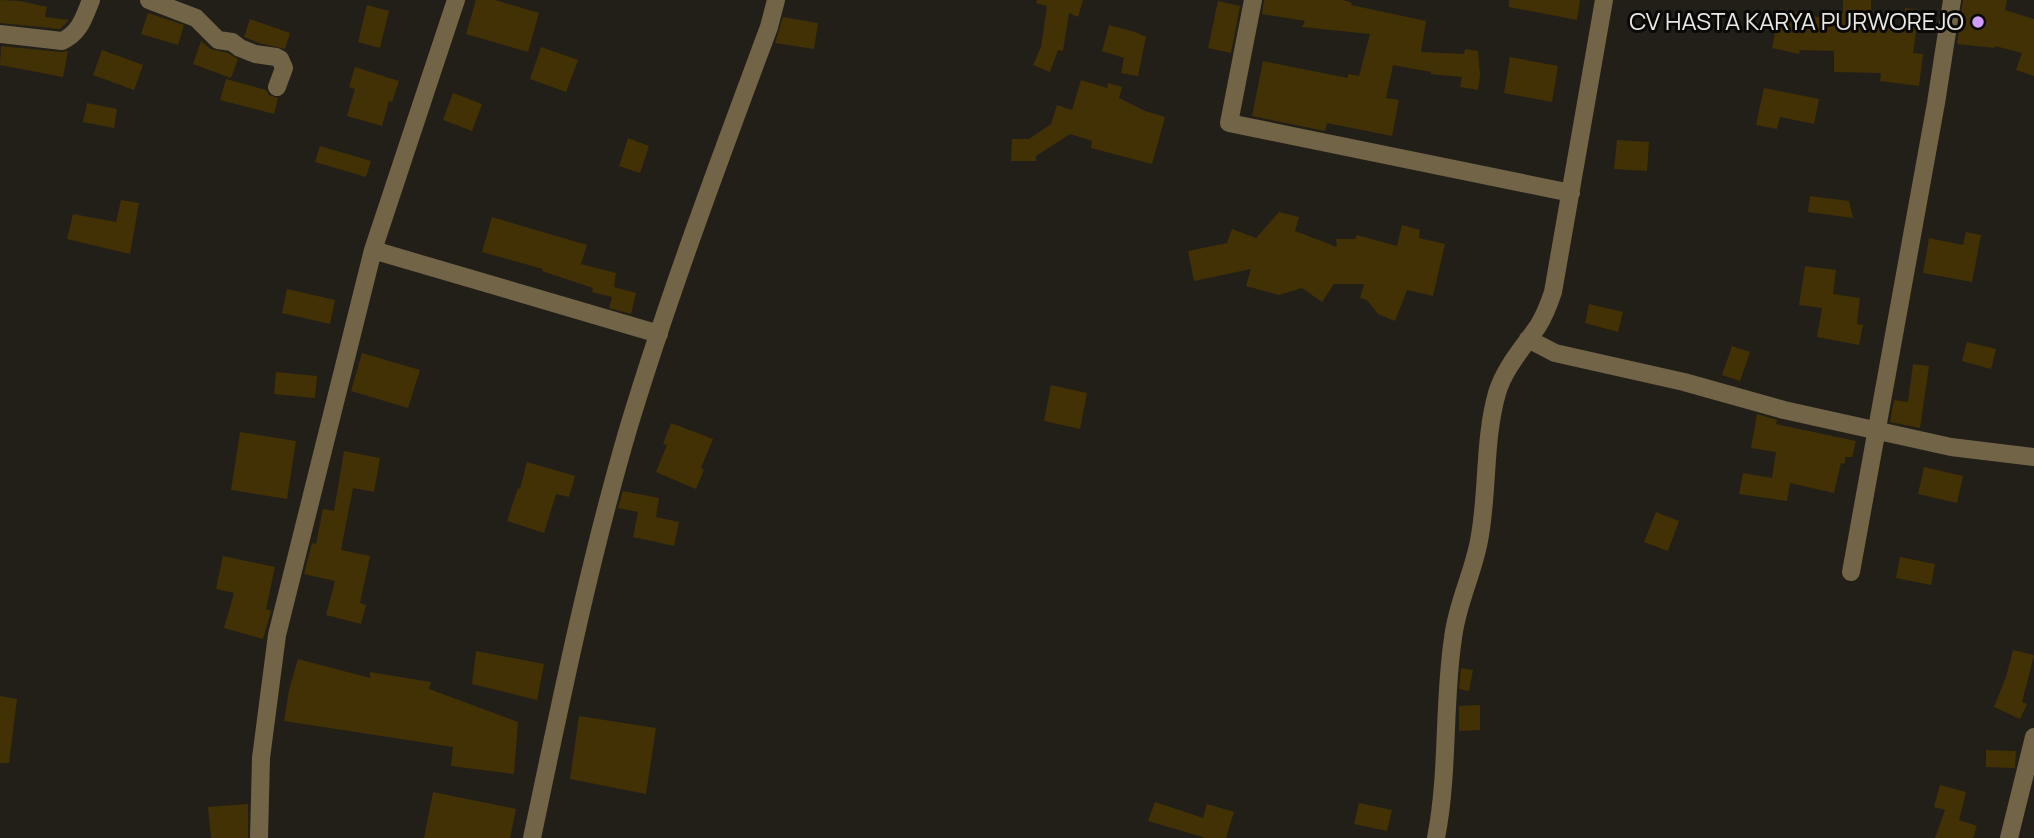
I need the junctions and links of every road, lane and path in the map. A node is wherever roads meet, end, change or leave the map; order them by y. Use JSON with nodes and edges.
{"nodes":[{"id":1,"x":92,"y":0,"type":"edge"},
{"id":2,"x":149,"y":0,"type":"edge"},
{"id":3,"x":456,"y":0,"type":"edge"},
{"id":4,"x":776,"y":0,"type":"edge"},
{"id":5,"x":1253,"y":0,"type":"edge"},
{"id":6,"x":1604,"y":0,"type":"edge"},
{"id":7,"x":1952,"y":0,"type":"edge"},
{"id":8,"x":0,"y":34,"type":"edge"},
{"id":9,"x":277,"y":87,"type":"dead end"},
{"id":10,"x":1571,"y":193,"type":"junction"},
{"id":11,"x":373,"y":250,"type":"junction"},
{"id":12,"x":659,"y":334,"type":"junction"},
{"id":13,"x":1528,"y":339,"type":"junction"},
{"id":14,"x":1877,"y":431,"type":"junction"},
{"id":15,"x":2034,"y":457,"type":"edge"},
{"id":16,"x":1851,"y":572,"type":"dead end"},
{"id":17,"x":2034,"y":737,"type":"edge"},
{"id":18,"x":258,"y":838,"type":"edge"},
{"id":19,"x":532,"y":838,"type":"edge"},
{"id":20,"x":1436,"y":838,"type":"edge"},
{"id":21,"x":2009,"y":838,"type":"edge"}],
"edges":[{"from":1,"to":8,"type":"street"},
{"from":2,"to":9,"type":"street"},
{"from":3,"to":11,"type":"street"},
{"from":4,"to":12,"type":"street"},
{"from":5,"to":10,"type":"street"},
{"from":6,"to":10,"type":"street"},
{"from":7,"to":14,"type":"street"},
{"from":10,"to":13,"type":"street"},
{"from":11,"to":12,"type":"street"},
{"from":11,"to":18,"type":"street"},
{"from":12,"to":19,"type":"street"},
{"from":13,"to":14,"type":"street"},
{"from":13,"to":20,"type":"street"},
{"from":14,"to":15,"type":"street"},
{"from":14,"to":16,"type":"street"},
{"from":17,"to":21,"type":"street"}]}
